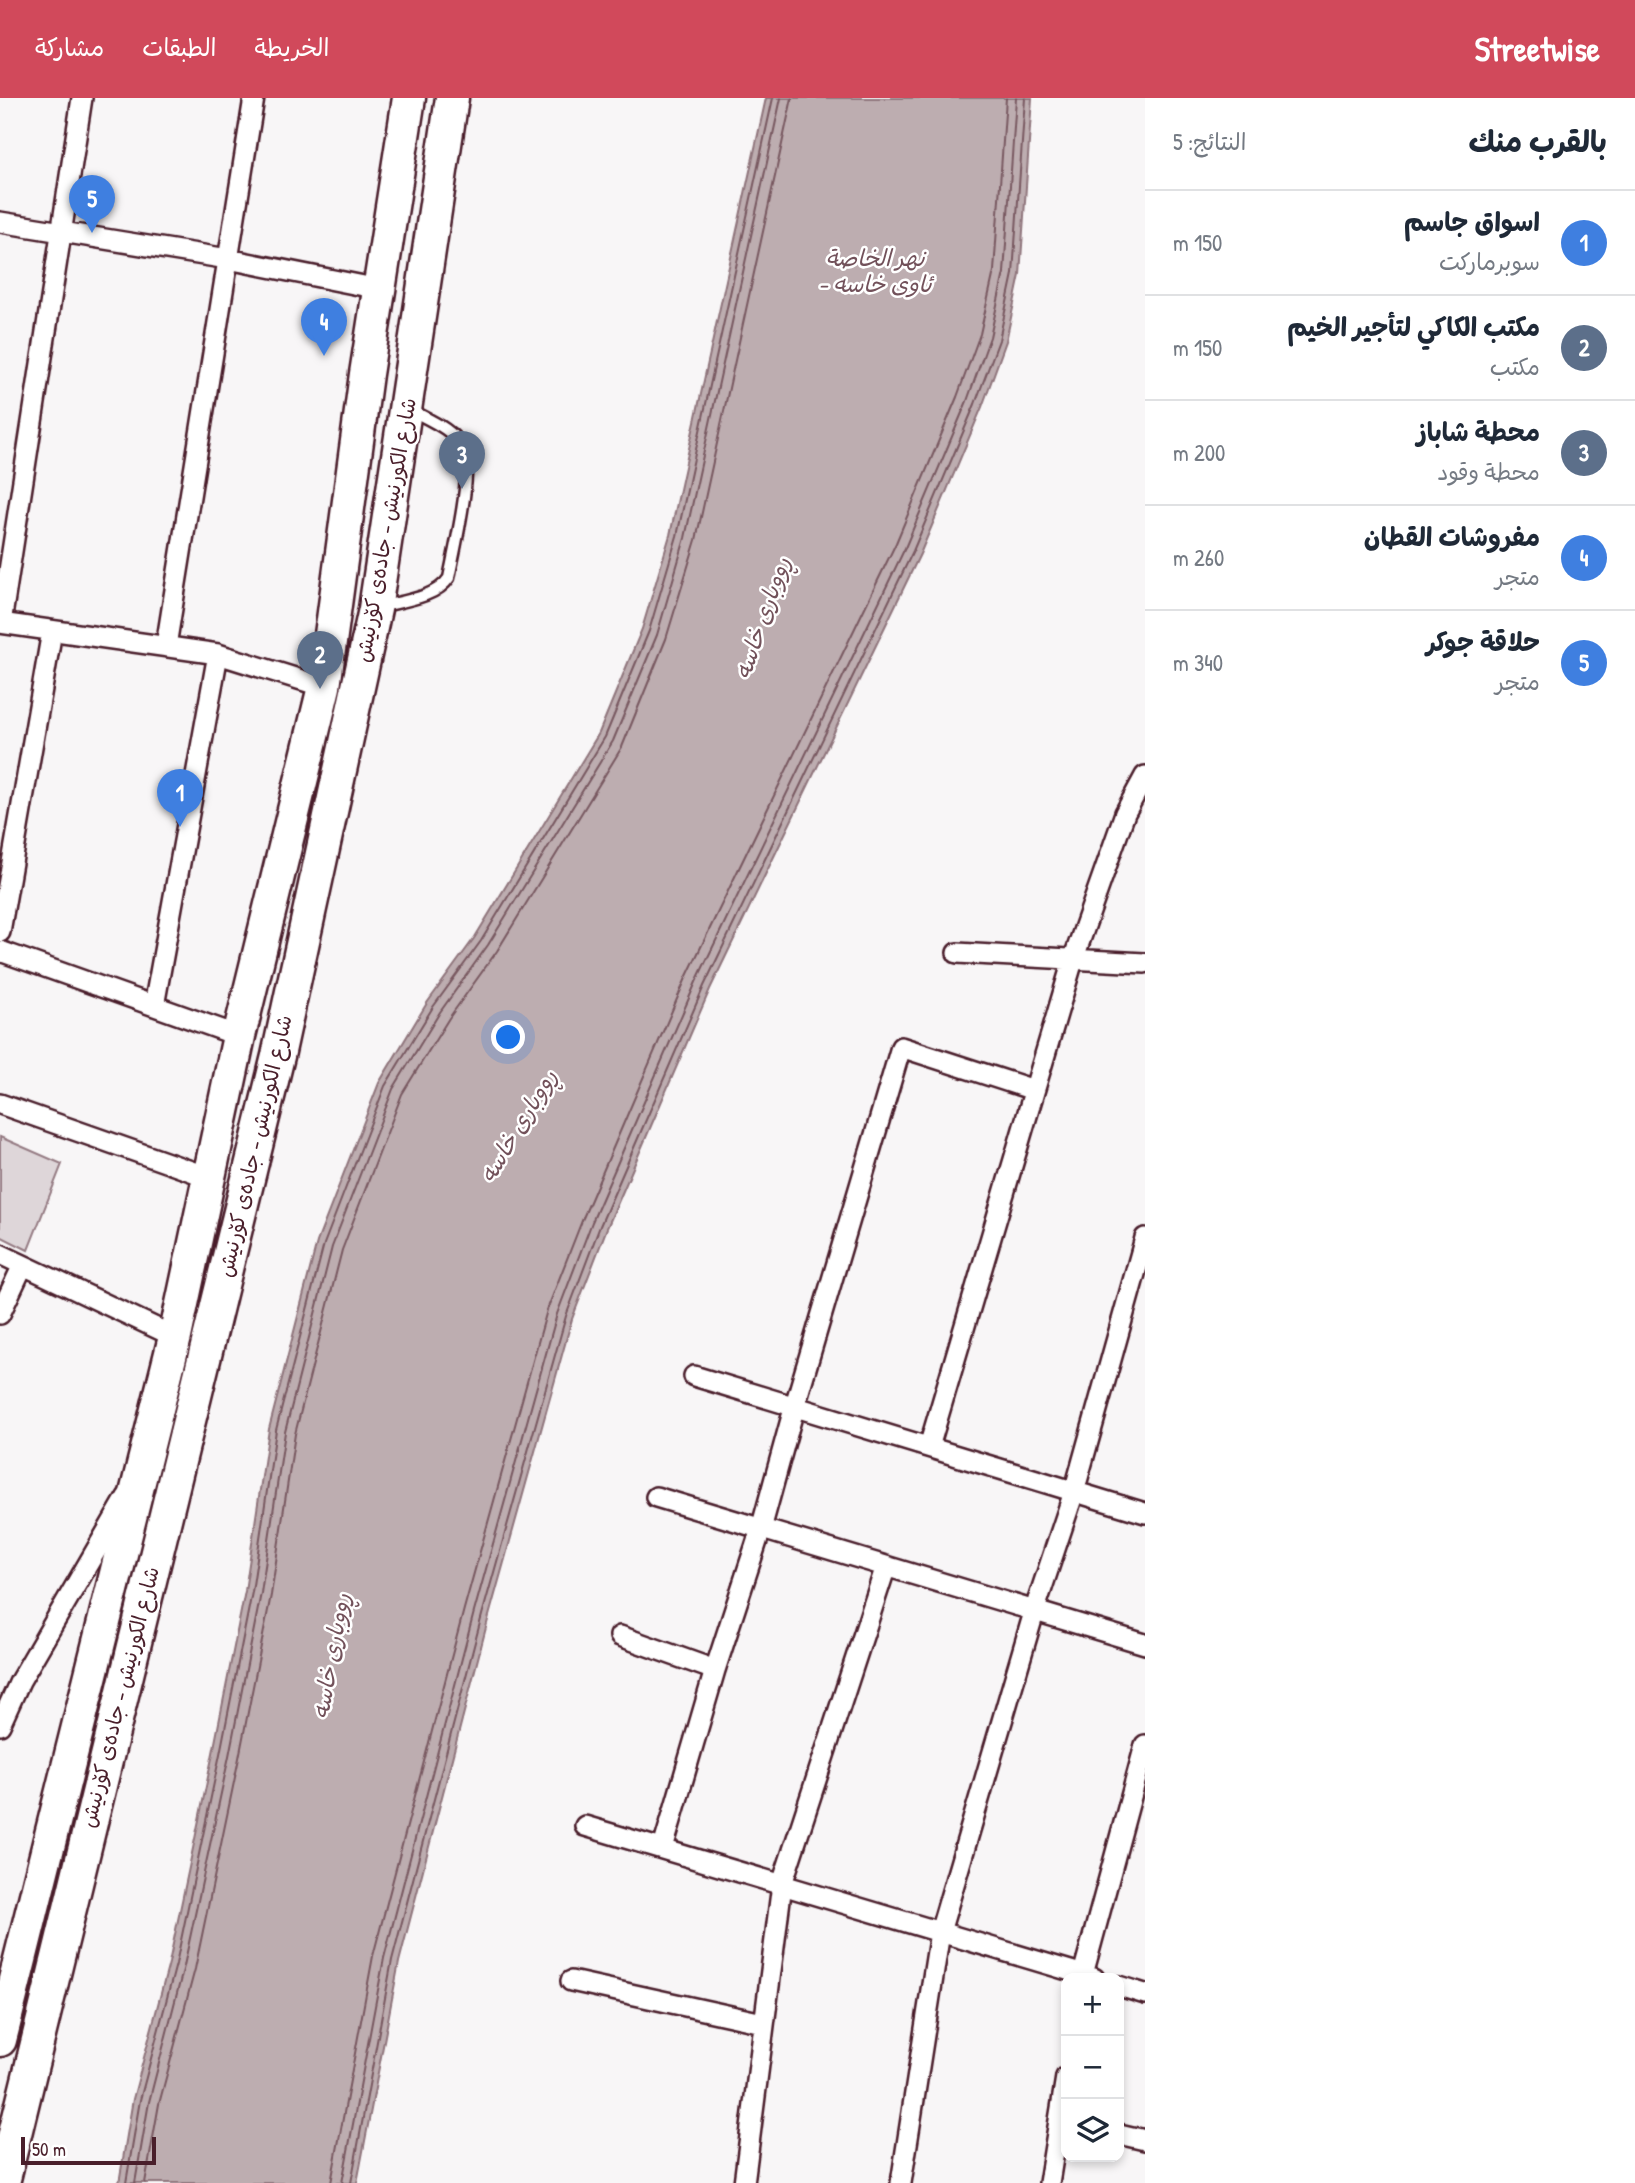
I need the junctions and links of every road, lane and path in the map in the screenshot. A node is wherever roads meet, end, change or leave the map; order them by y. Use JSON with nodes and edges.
{"nodes":[{"id":1,"x":82,"y":98,"type":"edge"},
{"id":2,"x":254,"y":98,"type":"edge"},
{"id":3,"x":409,"y":98,"type":"edge"},
{"id":4,"x":452,"y":98,"type":"edge"},
{"id":5,"x":0,"y":222,"type":"edge"},
{"id":6,"x":60,"y":232,"type":"junction"},
{"id":7,"x":228,"y":259,"type":"junction"},
{"id":8,"x":379,"y":289,"type":"junction"},
{"id":9,"x":408,"y":408,"type":"junction"},
{"id":10,"x":357,"y":442,"type":"junction"},
{"id":11,"x":401,"y":449,"type":"junction"},
{"id":12,"x":347,"y":518,"type":"junction"},
{"id":13,"x":389,"y":524,"type":"junction"},
{"id":14,"x":375,"y":609,"type":"junction"},
{"id":15,"x":0,"y":624,"type":"edge"},
{"id":16,"x":52,"y":631,"type":"junction"},
{"id":17,"x":166,"y":646,"type":"junction"},
{"id":18,"x":218,"y":654,"type":"junction"},
{"id":19,"x":324,"y":687,"type":"junction"},
{"id":20,"x":1145,"y":776,"type":"edge"},
{"id":21,"x":0,"y":932,"type":"edge"},
{"id":22,"x":0,"y":951,"type":"edge"},
{"id":23,"x":957,"y":953,"type":"dead end"},
{"id":24,"x":1073,"y":960,"type":"junction"},
{"id":25,"x":1145,"y":964,"type":"edge"},
{"id":26,"x":154,"y":1006,"type":"junction"},
{"id":27,"x":239,"y":1036,"type":"junction"},
{"id":28,"x":1034,"y":1090,"type":"junction"},
{"id":29,"x":0,"y":1104,"type":"edge"},
{"id":30,"x":208,"y":1177,"type":"junction"},
{"id":31,"x":1145,"y":1238,"type":"edge"},
{"id":32,"x":0,"y":1254,"type":"edge"},
{"id":33,"x":23,"y":1265,"type":"junction"},
{"id":34,"x":0,"y":1314,"type":"edge"},
{"id":35,"x":175,"y":1337,"type":"junction"},
{"id":36,"x":694,"y":1376,"type":"dead end"},
{"id":37,"x":794,"y":1405,"type":"junction"},
{"id":38,"x":929,"y":1447,"type":"junction"},
{"id":39,"x":142,"y":1469,"type":"junction"},
{"id":40,"x":1074,"y":1492,"type":"junction"},
{"id":41,"x":656,"y":1497,"type":"dead end"},
{"id":42,"x":1145,"y":1513,"type":"edge"},
{"id":43,"x":761,"y":1529,"type":"junction"},
{"id":44,"x":886,"y":1566,"type":"junction"},
{"id":45,"x":1035,"y":1609,"type":"junction"},
{"id":46,"x":620,"y":1636,"type":"dead end"},
{"id":47,"x":1145,"y":1644,"type":"edge"},
{"id":48,"x":715,"y":1671,"type":"junction"},
{"id":49,"x":0,"y":1725,"type":"edge"},
{"id":50,"x":1145,"y":1745,"type":"edge"},
{"id":51,"x":585,"y":1826,"type":"dead end"},
{"id":52,"x":663,"y":1848,"type":"junction"},
{"id":53,"x":782,"y":1884,"type":"junction"},
{"id":54,"x":940,"y":1932,"type":"junction"},
{"id":55,"x":1073,"y":1973,"type":"edge"},
{"id":56,"x":1087,"y":1973,"type":"edge"},
{"id":57,"x":571,"y":1980,"type":"dead end"},
{"id":58,"x":1124,"y":1988,"type":"edge"},
{"id":59,"x":1145,"y":1994,"type":"edge"},
{"id":60,"x":763,"y":2023,"type":"junction"},
{"id":61,"x":0,"y":2040,"type":"edge"},
{"id":62,"x":1061,"y":2131,"type":"edge"},
{"id":63,"x":1124,"y":2135,"type":"edge"},
{"id":64,"x":1145,"y":2140,"type":"edge"},
{"id":65,"x":3,"y":2183,"type":"edge"},
{"id":66,"x":744,"y":2183,"type":"edge"},
{"id":67,"x":901,"y":2183,"type":"edge"},
{"id":68,"x":1049,"y":2183,"type":"edge"}],
"edges":[{"from":1,"to":6,"type":"street"},
{"from":2,"to":7,"type":"street"},
{"from":3,"to":8,"type":"main road","name":"شارع الكورنيش - جادەی کۆرنیش"},
{"from":4,"to":9,"type":"main road","name":"شارع الكورنيش - جادەی کۆرنیش"},
{"from":5,"to":6,"type":"street"},
{"from":6,"to":7,"type":"street"},
{"from":6,"to":15,"type":"street"},
{"from":7,"to":8,"type":"street"},
{"from":7,"to":17,"type":"street"},
{"from":8,"to":10,"type":"main road","name":"شارع الكورنيش - جادەی کۆرنیش"},
{"from":9,"to":11,"type":"main road","name":"شارع الكورنيش - جادەی کۆرنیش"},
{"from":9,"to":14,"type":"lane"},
{"from":10,"to":11,"type":"main road"},
{"from":10,"to":12,"type":"main road","name":"شارع الكورنيش - جادەی کۆرنیش"},
{"from":11,"to":13,"type":"main road","name":"شارع الكورنيش - جادەی کۆرنیش"},
{"from":12,"to":13,"type":"main road"},
{"from":12,"to":19,"type":"main road","name":"شارع الكورنيش - جادەی کۆرنیش"},
{"from":13,"to":14,"type":"main road","name":"شارع الكورنيش - جادەی کۆرنیش"},
{"from":14,"to":65,"type":"main road","name":"شارع الكورنيش - جادەی کۆرنیش"},
{"from":15,"to":16,"type":"street"},
{"from":16,"to":17,"type":"street"},
{"from":16,"to":21,"type":"street"},
{"from":17,"to":18,"type":"street"},
{"from":18,"to":19,"type":"street"},
{"from":18,"to":26,"type":"street"},
{"from":19,"to":27,"type":"main road","name":"شارع الكورنيش - جادەی کۆرنیش"},
{"from":20,"to":24,"type":"street"},
{"from":22,"to":26,"type":"street"},
{"from":23,"to":24,"type":"street"},
{"from":24,"to":25,"type":"street"},
{"from":24,"to":28,"type":"street"},
{"from":26,"to":27,"type":"street"},
{"from":27,"to":30,"type":"main road","name":"شارع الكورنيش - جادەی کۆرنیش"},
{"from":28,"to":37,"type":"street"},
{"from":28,"to":38,"type":"street"},
{"from":29,"to":30,"type":"street"},
{"from":30,"to":35,"type":"main road","name":"شارع الكورنيش - جادەی کۆرنیش"},
{"from":31,"to":40,"type":"street"},
{"from":32,"to":33,"type":"street"},
{"from":33,"to":34,"type":"street"},
{"from":33,"to":35,"type":"street"},
{"from":35,"to":39,"type":"main road","name":"شارع الكورنيش - جادەی کۆرنیش"},
{"from":36,"to":37,"type":"street"},
{"from":37,"to":38,"type":"street"},
{"from":37,"to":43,"type":"street"},
{"from":38,"to":40,"type":"street"},
{"from":39,"to":49,"type":"street"},
{"from":39,"to":61,"type":"main road","name":"شارع الكورنيش - جادەی کۆرنیش"},
{"from":40,"to":42,"type":"street"},
{"from":40,"to":45,"type":"street"},
{"from":41,"to":43,"type":"street"},
{"from":43,"to":44,"type":"street"},
{"from":43,"to":48,"type":"street"},
{"from":44,"to":45,"type":"street"},
{"from":44,"to":53,"type":"street"},
{"from":45,"to":47,"type":"street"},
{"from":45,"to":54,"type":"street"},
{"from":46,"to":48,"type":"street"},
{"from":48,"to":52,"type":"street"},
{"from":50,"to":56,"type":"street"},
{"from":51,"to":52,"type":"street"},
{"from":52,"to":53,"type":"street"},
{"from":53,"to":54,"type":"street"},
{"from":53,"to":60,"type":"street"},
{"from":54,"to":55,"type":"street"},
{"from":54,"to":67,"type":"street"},
{"from":57,"to":60,"type":"street"},
{"from":58,"to":59,"type":"street"},
{"from":60,"to":66,"type":"street"},
{"from":62,"to":68,"type":"street"},
{"from":63,"to":64,"type":"street"}]}
